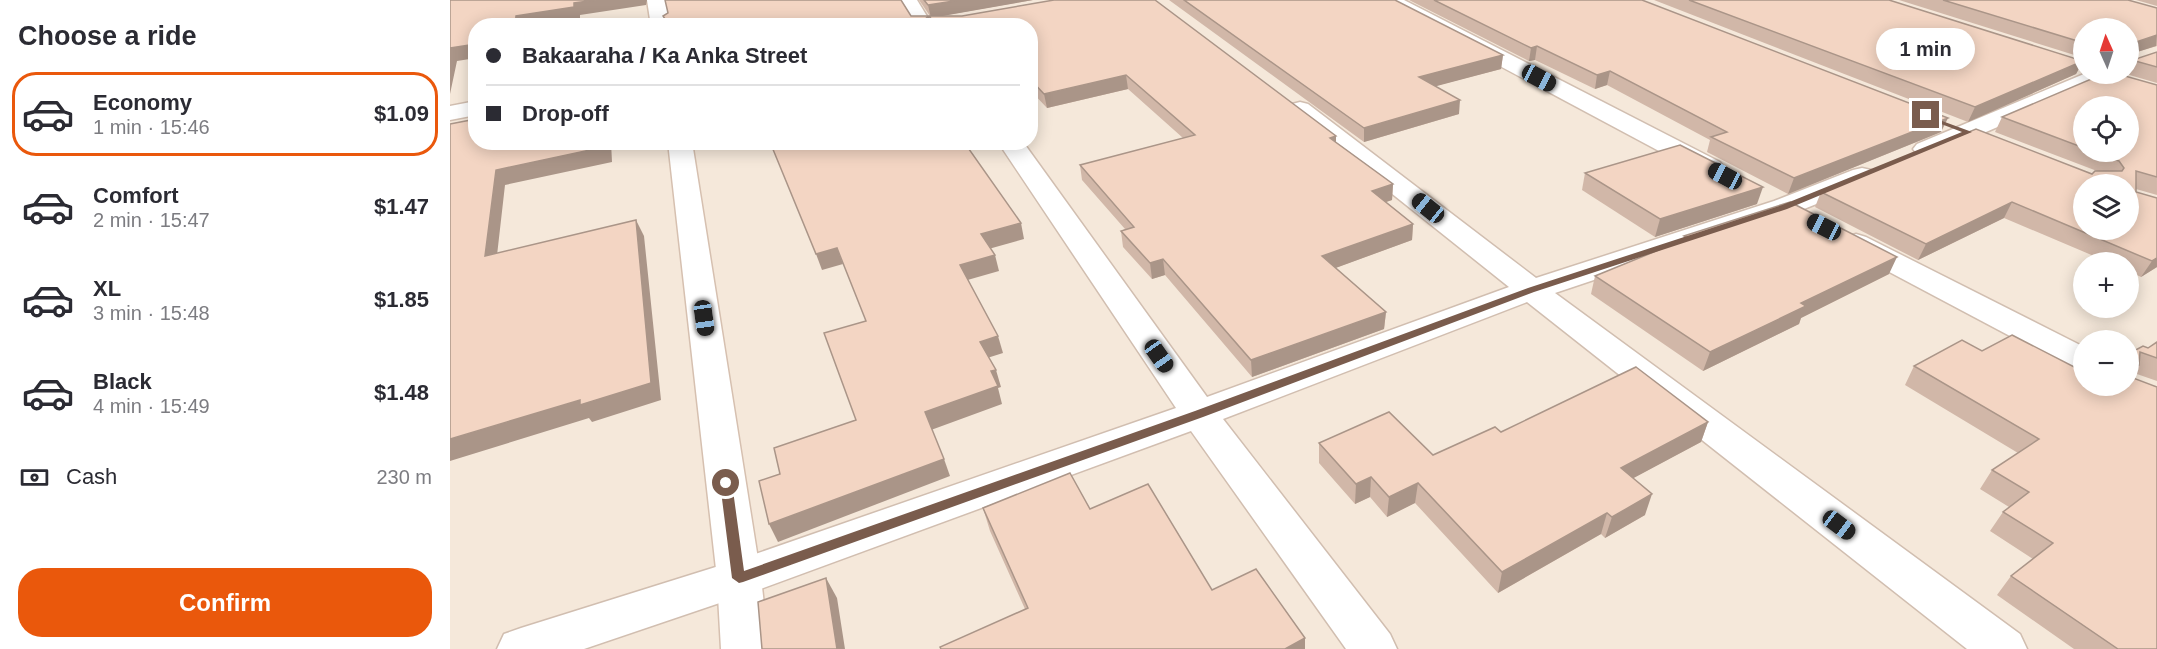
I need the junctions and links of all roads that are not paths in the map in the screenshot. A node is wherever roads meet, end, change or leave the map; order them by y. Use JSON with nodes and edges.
{"nodes":[{"id":1,"x":656,"y":0,"type":"edge"},
{"id":2,"x":908,"y":0,"type":"edge"},
{"id":3,"x":1390,"y":0,"type":"edge"},
{"id":4,"x":659,"y":18,"type":"edge"},
{"id":5,"x":925,"y":18,"type":"edge"},
{"id":6,"x":2076,"y":84,"type":"edge"},
{"id":7,"x":1284,"y":98,"type":"edge"},
{"id":8,"x":468,"y":110,"type":"edge"},
{"id":9,"x":450,"y":113,"type":"edge"},
{"id":10,"x":1936,"y":119,"type":"edge"},
{"id":11,"x":1980,"y":136,"type":"junction"},
{"id":12,"x":681,"y":150,"type":"edge"},
{"id":13,"x":1016,"y":150,"type":"edge"},
{"id":14,"x":1784,"y":207,"type":"junction"},
{"id":15,"x":1531,"y":290,"type":"junction"},
{"id":16,"x":2073,"y":355,"type":"edge"},
{"id":17,"x":1199,"y":414,"type":"junction"},
{"id":18,"x":739,"y":578,"type":"junction"},
{"id":19,"x":521,"y":649,"type":"edge"},
{"id":20,"x":745,"y":649,"type":"edge"},
{"id":21,"x":1372,"y":649,"type":"edge"},
{"id":22,"x":2003,"y":649,"type":"edge"}],
"edges":[{"from":1,"to":4,"type":"street"},
{"from":2,"to":5,"type":"street"},
{"from":3,"to":14,"type":"street"},
{"from":6,"to":11,"type":"street"},
{"from":7,"to":15,"type":"street"},
{"from":8,"to":9,"type":"street"},
{"from":10,"to":11,"type":"street"},
{"from":11,"to":14,"type":"street"},
{"from":12,"to":18,"type":"street"},
{"from":13,"to":17,"type":"street"},
{"from":14,"to":15,"type":"street"},
{"from":14,"to":16,"type":"street"},
{"from":15,"to":17,"type":"street"},
{"from":15,"to":22,"type":"street"},
{"from":17,"to":18,"type":"street"},
{"from":17,"to":21,"type":"street"},
{"from":18,"to":19,"type":"street"},
{"from":18,"to":20,"type":"street"}]}
